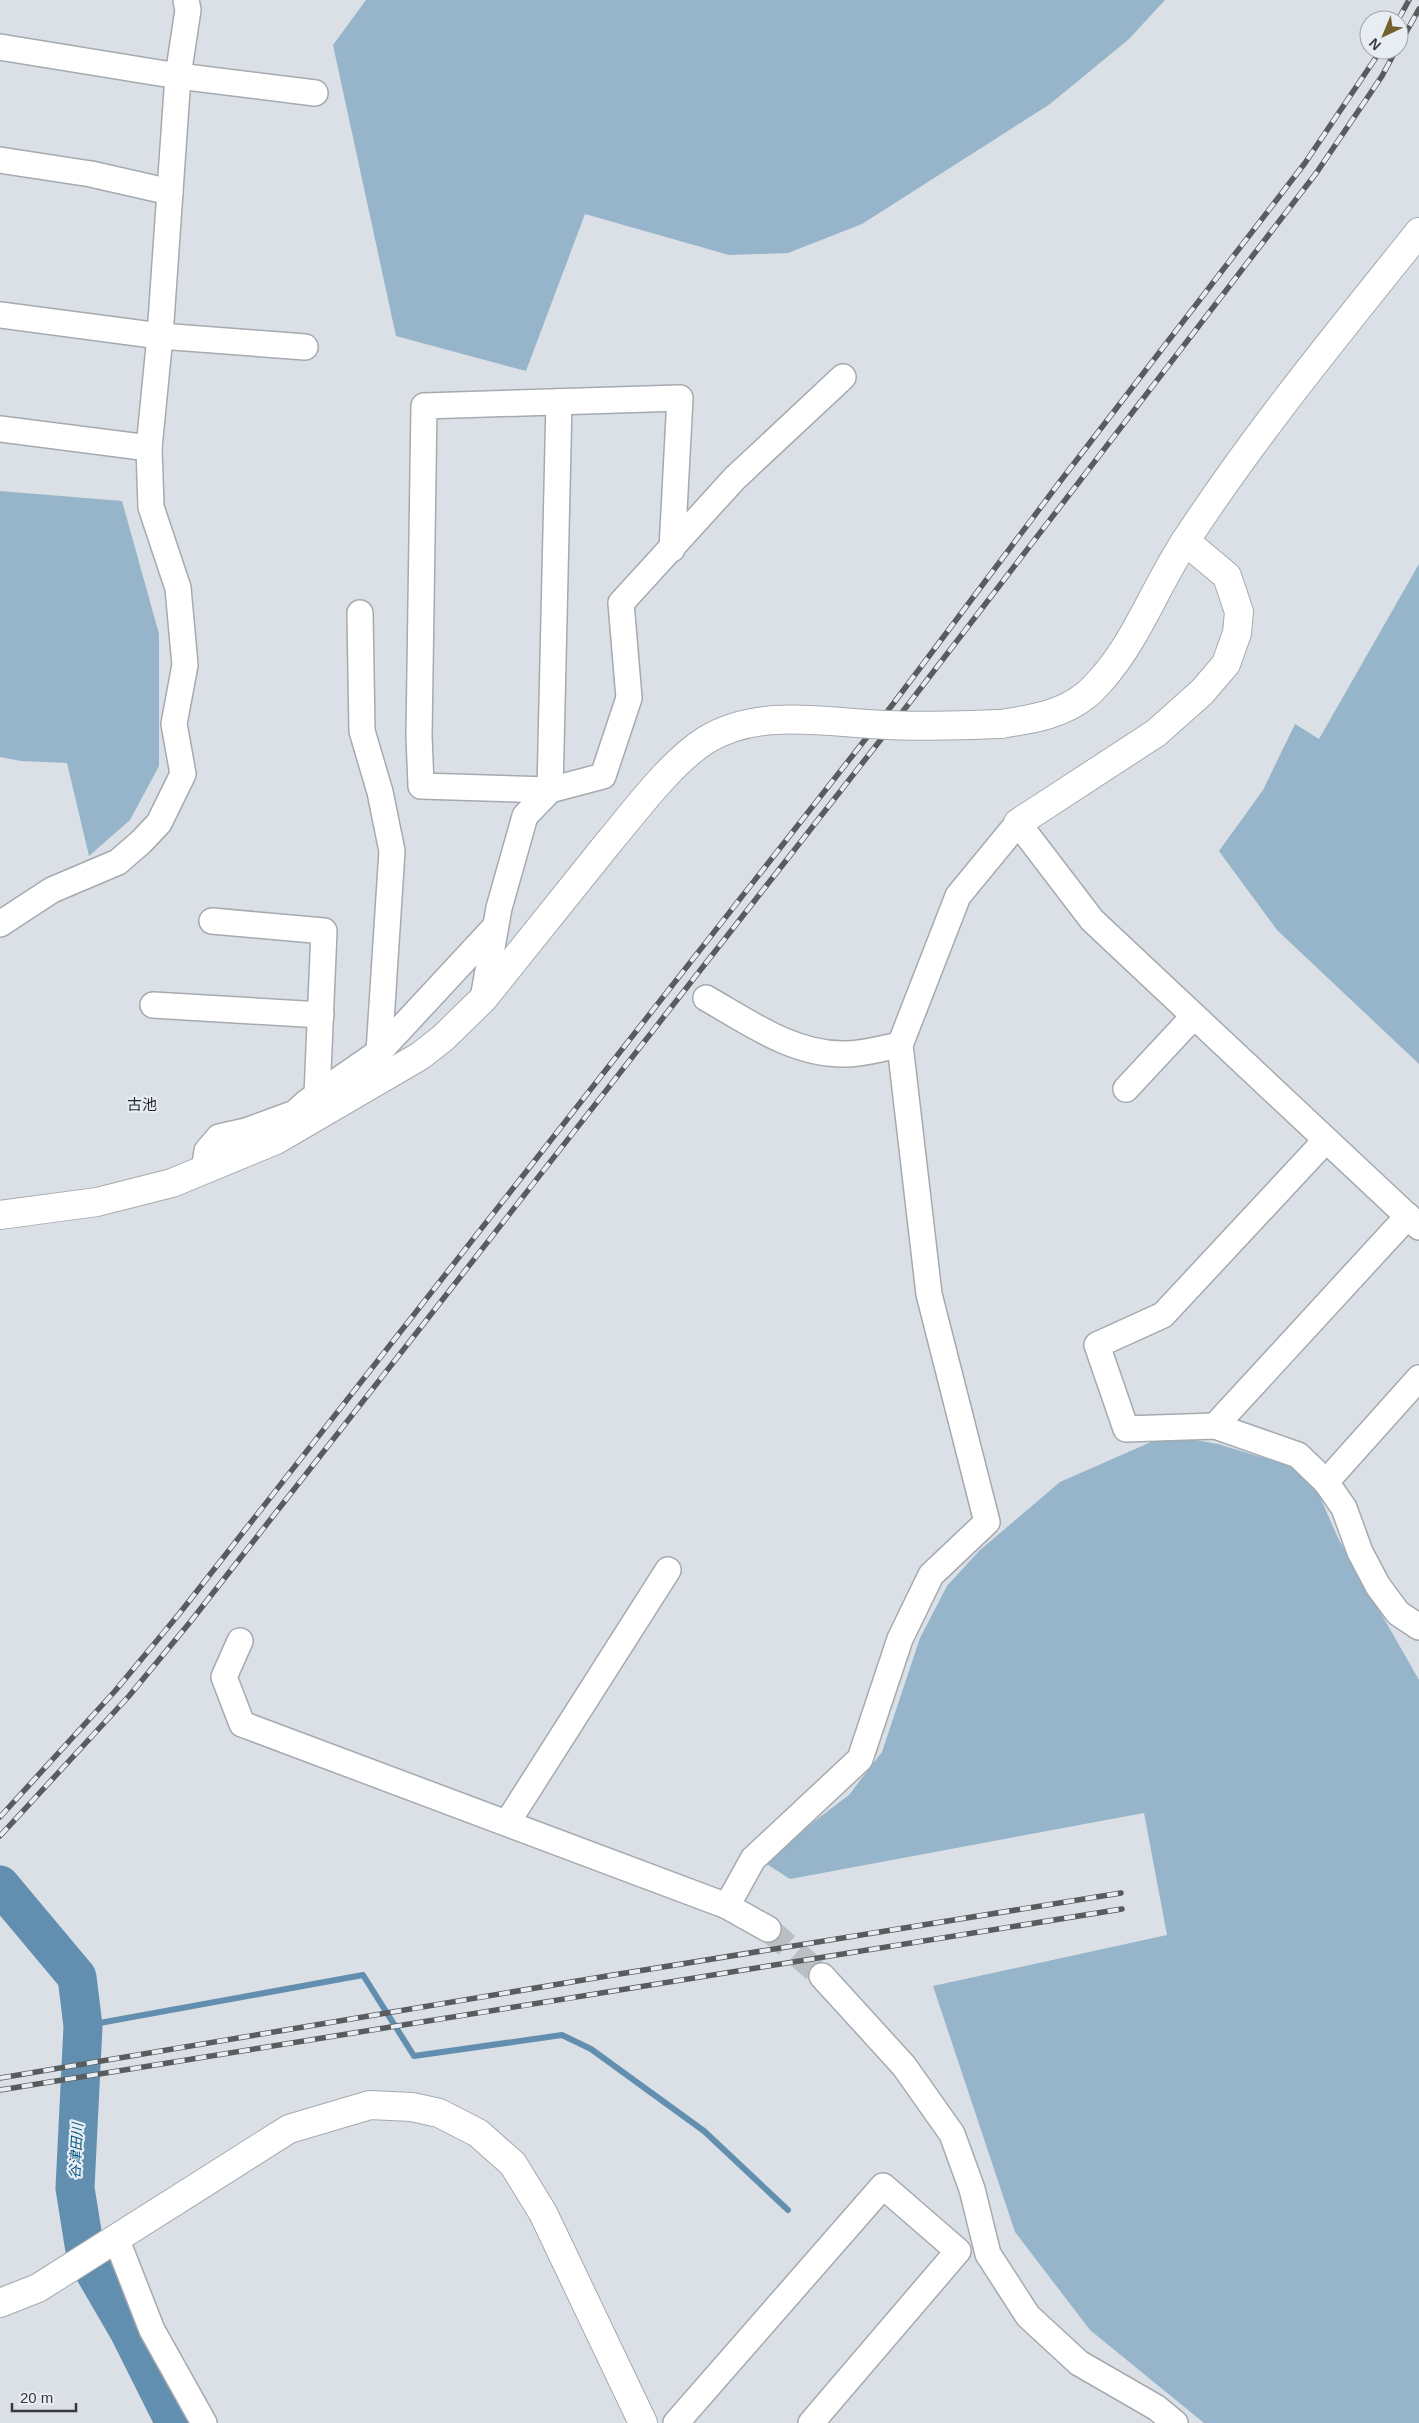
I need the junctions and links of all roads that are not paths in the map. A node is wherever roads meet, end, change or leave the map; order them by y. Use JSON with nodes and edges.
{"nodes":[{"id":1,"x":186,"y":0,"type":"edge"},
{"id":2,"x":0,"y":47,"type":"edge"},
{"id":3,"x":178,"y":76,"type":"junction"},
{"id":4,"x":315,"y":93,"type":"dead end"},
{"id":5,"x":0,"y":160,"type":"edge"},
{"id":6,"x":170,"y":192,"type":"junction"},
{"id":7,"x":1419,"y":232,"type":"edge"},
{"id":8,"x":0,"y":315,"type":"edge"},
{"id":9,"x":160,"y":336,"type":"junction"},
{"id":10,"x":305,"y":347,"type":"dead end"},
{"id":11,"x":843,"y":377,"type":"dead end"},
{"id":12,"x":559,"y":402,"type":"junction"},
{"id":13,"x":0,"y":430,"type":"edge"},
{"id":14,"x":149,"y":448,"type":"junction"},
{"id":15,"x":1185,"y":541,"type":"junction"},
{"id":16,"x":672,"y":549,"type":"junction"},
{"id":17,"x":360,"y":613,"type":"dead end"},
{"id":18,"x":550,"y":790,"type":"junction"},
{"id":19,"x":1018,"y":823,"type":"junction"},
{"id":20,"x":212,"y":921,"type":"dead end"},
{"id":21,"x":0,"y":924,"type":"edge"},
{"id":22,"x":495,"y":927,"type":"junction"},
{"id":23,"x":706,"y":998,"type":"dead end"},
{"id":24,"x":483,"y":999,"type":"junction"},
{"id":25,"x":152,"y":1005,"type":"dead end"},
{"id":26,"x":321,"y":1015,"type":"junction"},
{"id":27,"x":1194,"y":1016,"type":"junction"},
{"id":28,"x":900,"y":1045,"type":"junction"},
{"id":29,"x":379,"y":1052,"type":"junction"},
{"id":30,"x":1126,"y":1089,"type":"dead end"},
{"id":31,"x":317,"y":1095,"type":"junction"},
{"id":32,"x":1326,"y":1140,"type":"junction"},
{"id":33,"x":204,"y":1170,"type":"junction"},
{"id":34,"x":0,"y":1215,"type":"edge"},
{"id":35,"x":1413,"y":1221,"type":"edge"},
{"id":36,"x":1418,"y":1382,"type":"edge"},
{"id":37,"x":1215,"y":1426,"type":"junction"},
{"id":38,"x":1326,"y":1482,"type":"junction"},
{"id":39,"x":668,"y":1570,"type":"dead end"},
{"id":40,"x":1419,"y":1627,"type":"edge"},
{"id":41,"x":240,"y":1641,"type":"dead end"},
{"id":42,"x":507,"y":1823,"type":"junction"},
{"id":43,"x":727,"y":1906,"type":"junction"},
{"id":44,"x":768,"y":1929,"type":"tunnel mouth"},
{"id":45,"x":822,"y":1976,"type":"tunnel mouth"},
{"id":46,"x":109,"y":2242,"type":"junction"},
{"id":47,"x":0,"y":2303,"type":"edge"},
{"id":48,"x":204,"y":2423,"type":"edge"},
{"id":49,"x":643,"y":2423,"type":"edge"},
{"id":50,"x":676,"y":2423,"type":"edge"},
{"id":51,"x":811,"y":2423,"type":"edge"},
{"id":52,"x":1175,"y":2423,"type":"edge"}],
"edges":[{"from":1,"to":3,"type":"street"},
{"from":2,"to":3,"type":"street"},
{"from":3,"to":4,"type":"street"},
{"from":3,"to":6,"type":"street"},
{"from":5,"to":6,"type":"street"},
{"from":6,"to":9,"type":"street"},
{"from":7,"to":15,"type":"street"},
{"from":8,"to":9,"type":"street"},
{"from":9,"to":10,"type":"street"},
{"from":9,"to":14,"type":"street"},
{"from":11,"to":16,"type":"street"},
{"from":12,"to":16,"type":"street"},
{"from":12,"to":18,"type":"street"},
{"from":12,"to":18,"type":"street"},
{"from":13,"to":14,"type":"street"},
{"from":14,"to":21,"type":"street"},
{"from":15,"to":19,"type":"street"},
{"from":15,"to":24,"type":"street","bridge":true},
{"from":16,"to":18,"type":"street"},
{"from":17,"to":29,"type":"street"},
{"from":18,"to":22,"type":"street"},
{"from":19,"to":27,"type":"street"},
{"from":19,"to":28,"type":"street"},
{"from":20,"to":26,"type":"street"},
{"from":22,"to":24,"type":"street"},
{"from":22,"to":29,"type":"street"},
{"from":23,"to":28,"type":"street"},
{"from":24,"to":33,"type":"street"},
{"from":25,"to":26,"type":"street"},
{"from":26,"to":31,"type":"street"},
{"from":27,"to":30,"type":"street"},
{"from":27,"to":32,"type":"street"},
{"from":28,"to":43,"type":"street"},
{"from":29,"to":31,"type":"street"},
{"from":31,"to":33,"type":"street"},
{"from":32,"to":35,"type":"street"},
{"from":32,"to":37,"type":"street"},
{"from":33,"to":34,"type":"street"},
{"from":35,"to":37,"type":"street"},
{"from":36,"to":38,"type":"street"},
{"from":37,"to":38,"type":"street"},
{"from":38,"to":40,"type":"street"},
{"from":39,"to":42,"type":"street"},
{"from":41,"to":42,"type":"street"},
{"from":42,"to":43,"type":"street"},
{"from":43,"to":44,"type":"street"},
{"from":45,"to":52,"type":"street"},
{"from":46,"to":47,"type":"street"},
{"from":46,"to":48,"type":"street"},
{"from":46,"to":49,"type":"street"},
{"from":50,"to":51,"type":"street"}]}
